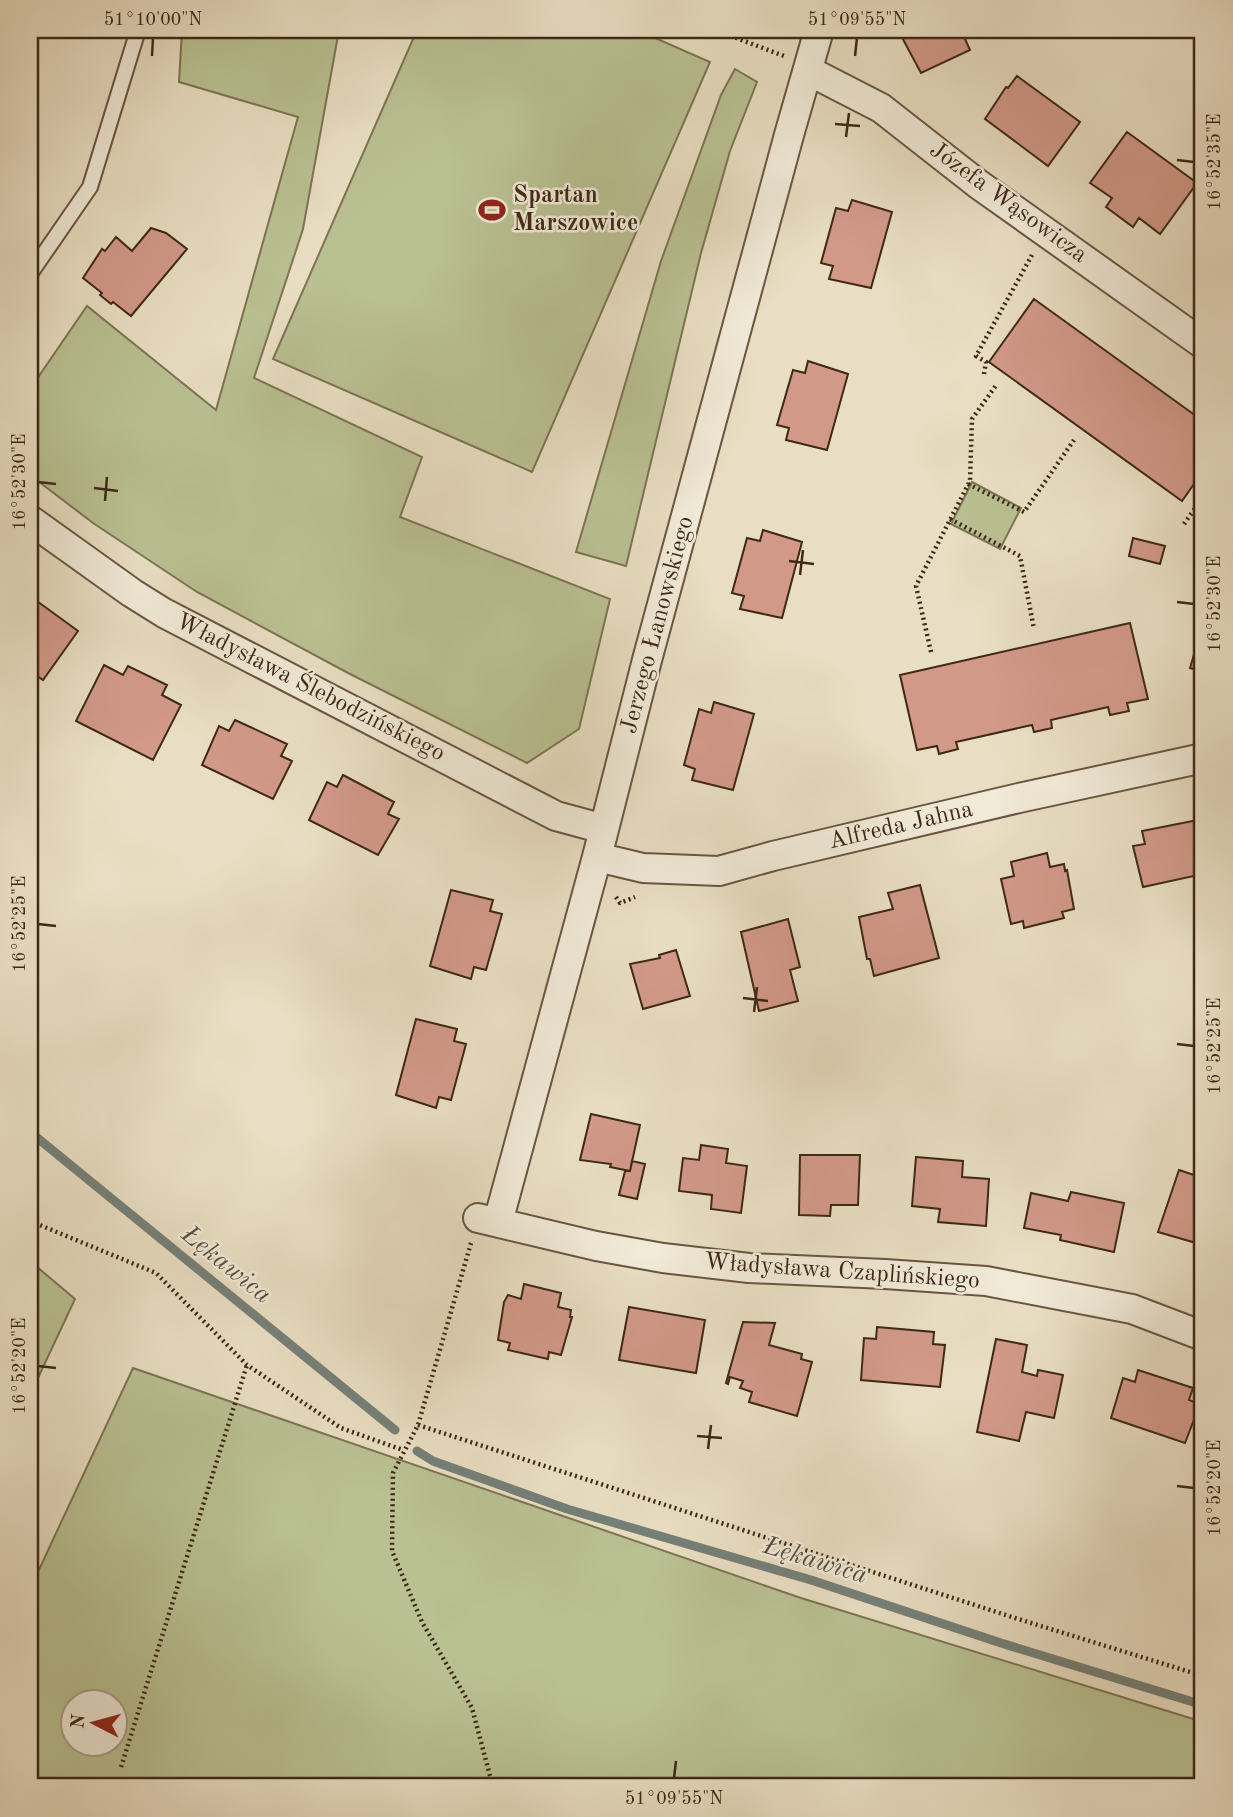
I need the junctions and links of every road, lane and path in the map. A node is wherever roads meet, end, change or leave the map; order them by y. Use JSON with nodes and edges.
{"nodes":[{"id":1,"x":138,"y":30,"type":"edge"},
{"id":2,"x":715,"y":30,"type":"edge"},
{"id":3,"x":819,"y":30,"type":"edge"},
{"id":4,"x":808,"y":71,"type":"junction"},
{"id":5,"x":1038,"y":245,"type":"dead end"},
{"id":6,"x":30,"y":274,"type":"edge"},
{"id":7,"x":1203,"y":344,"type":"edge"},
{"id":8,"x":984,"y":374,"type":"dead end"},
{"id":9,"x":997,"y":384,"type":"dead end"},
{"id":10,"x":1074,"y":440,"type":"dead end"},
{"id":11,"x":968,"y":484,"type":"junction"},
{"id":12,"x":1203,"y":497,"type":"edge"},
{"id":13,"x":950,"y":519,"type":"junction"},
{"id":14,"x":30,"y":520,"type":"edge"},
{"id":15,"x":1184,"y":524,"type":"dead end"},
{"id":16,"x":1034,"y":629,"type":"dead end"},
{"id":17,"x":931,"y":652,"type":"dead end"},
{"id":18,"x":1203,"y":758,"type":"edge"},
{"id":19,"x":604,"y":829,"type":"junction"},
{"id":20,"x":597,"y":857,"type":"junction"},
{"id":21,"x":488,"y":1220,"type":"junction"},
{"id":22,"x":30,"y":1221,"type":"edge"},
{"id":23,"x":1203,"y":1336,"type":"edge"},
{"id":24,"x":247,"y":1364,"type":"junction"},
{"id":25,"x":418,"y":1425,"type":"junction"},
{"id":26,"x":403,"y":1450,"type":"junction"},
{"id":27,"x":1203,"y":1676,"type":"edge"},
{"id":28,"x":121,"y":1767,"type":"dead end"},
{"id":29,"x":493,"y":1787,"type":"edge"}],
"edges":[{"from":1,"to":6,"type":"lane"},
{"from":2,"to":4,"type":"path"},
{"from":3,"to":4,"type":"street","name":"Jerzego Łanowskiego"},
{"from":4,"to":7,"type":"street","name":"Józefa Wąsowicza"},
{"from":4,"to":19,"type":"street","name":"Jerzego Łanowskiego"},
{"from":5,"to":8,"type":"path"},
{"from":9,"to":11,"type":"path"},
{"from":10,"to":11,"type":"path"},
{"from":11,"to":13,"type":"path"},
{"from":12,"to":15,"type":"path"},
{"from":13,"to":16,"type":"path"},
{"from":13,"to":17,"type":"path"},
{"from":14,"to":19,"type":"street","name":"Władysława Ślebodzińskiego"},
{"from":18,"to":20,"type":"street","name":"Alfreda Jahna"},
{"from":19,"to":20,"type":"street","name":"Jerzego Łanowskiego"},
{"from":20,"to":21,"type":"street","name":"Jerzego Łanowskiego"},
{"from":21,"to":23,"type":"street","name":"Władysława Czaplińskiego"},
{"from":21,"to":25,"type":"path"},
{"from":22,"to":24,"type":"path"},
{"from":24,"to":26,"type":"path"},
{"from":24,"to":28,"type":"path"},
{"from":25,"to":26,"type":"path"},
{"from":25,"to":27,"type":"path"},
{"from":26,"to":29,"type":"path"}]}
